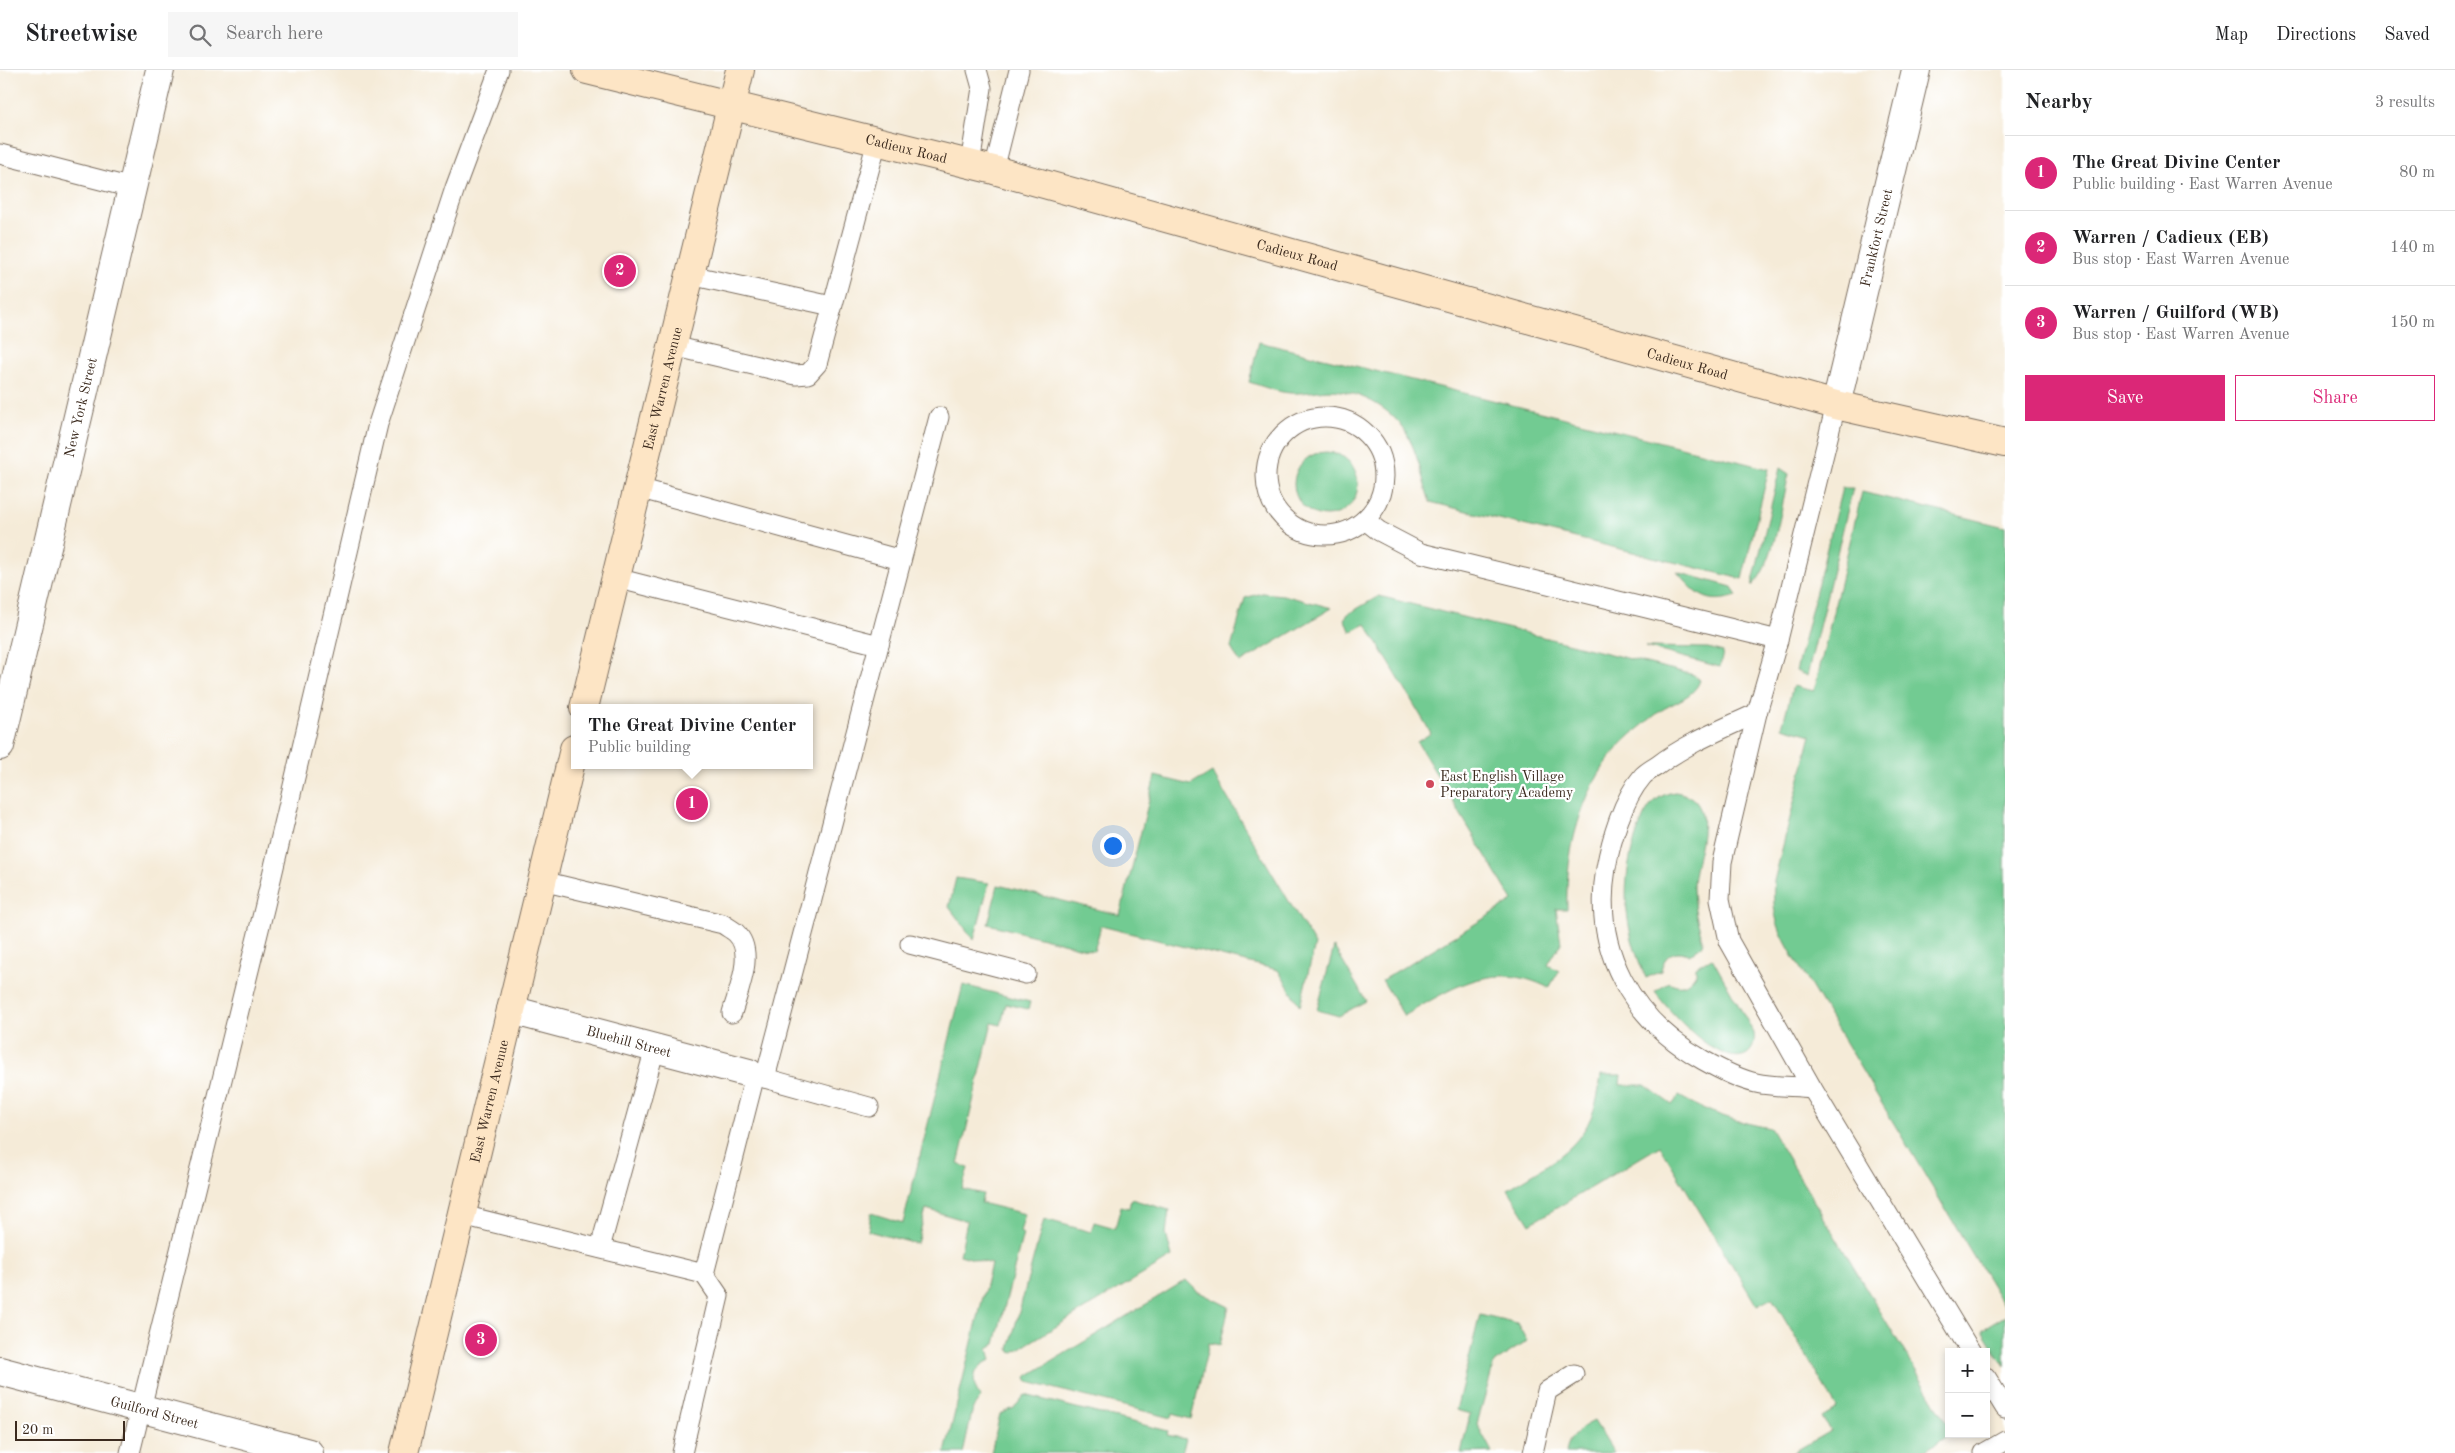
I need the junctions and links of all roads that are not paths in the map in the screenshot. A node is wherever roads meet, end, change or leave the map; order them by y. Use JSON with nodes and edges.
{"nodes":[{"id":1,"x":160,"y":70,"type":"edge"},
{"id":2,"x":499,"y":70,"type":"edge"},
{"id":3,"x":587,"y":70,"type":"edge"},
{"id":4,"x":740,"y":70,"type":"edge"},
{"id":5,"x":977,"y":70,"type":"edge"},
{"id":6,"x":1019,"y":70,"type":"edge"},
{"id":7,"x":1916,"y":70,"type":"edge"},
{"id":8,"x":625,"y":74,"type":"edge"},
{"id":9,"x":732,"y":105,"type":"junction"},
{"id":10,"x":878,"y":141,"type":"junction"},
{"id":11,"x":0,"y":154,"type":"edge"},
{"id":12,"x":982,"y":167,"type":"junction"},
{"id":13,"x":132,"y":188,"type":"junction"},
{"id":14,"x":690,"y":275,"type":"junction"},
{"id":15,"x":832,"y":306,"type":"junction"},
{"id":16,"x":673,"y":346,"type":"junction"},
{"id":17,"x":1836,"y":405,"type":"junction"},
{"id":18,"x":938,"y":417,"type":"dead end"},
{"id":19,"x":2005,"y":443,"type":"edge"},
{"id":20,"x":638,"y":488,"type":"junction"},
{"id":21,"x":1365,"y":520,"type":"junction"},
{"id":22,"x":901,"y":560,"type":"junction"},
{"id":23,"x":616,"y":578,"type":"junction"},
{"id":24,"x":1778,"y":640,"type":"junction"},
{"id":25,"x":879,"y":645,"type":"junction"},
{"id":26,"x":585,"y":704,"type":"edge"},
{"id":27,"x":1757,"y":712,"type":"junction"},
{"id":28,"x":0,"y":746,"type":"edge"},
{"id":29,"x":571,"y":761,"type":"edge"},
{"id":30,"x":542,"y":881,"type":"junction"},
{"id":31,"x":910,"y":944,"type":"dead end"},
{"id":32,"x":1026,"y":974,"type":"dead end"},
{"id":33,"x":511,"y":1010,"type":"junction"},
{"id":34,"x":732,"y":1013,"type":"dead end"},
{"id":35,"x":654,"y":1048,"type":"junction"},
{"id":36,"x":756,"y":1075,"type":"junction"},
{"id":37,"x":1812,"y":1088,"type":"junction"},
{"id":38,"x":869,"y":1107,"type":"dead end"},
{"id":39,"x":462,"y":1215,"type":"junction"},
{"id":40,"x":600,"y":1248,"type":"junction"},
{"id":41,"x":704,"y":1274,"type":"junction"},
{"id":42,"x":1969,"y":1348,"type":"edge"},
{"id":43,"x":0,"y":1371,"type":"edge"},
{"id":44,"x":1574,"y":1374,"type":"dead end"},
{"id":45,"x":1990,"y":1384,"type":"edge"},
{"id":46,"x":141,"y":1408,"type":"junction"},
{"id":47,"x":2005,"y":1408,"type":"edge"},
{"id":48,"x":2005,"y":1440,"type":"edge"},
{"id":49,"x":130,"y":1453,"type":"edge"},
{"id":50,"x":309,"y":1453,"type":"edge"},
{"id":51,"x":404,"y":1453,"type":"edge"},
{"id":52,"x":682,"y":1453,"type":"edge"},
{"id":53,"x":1533,"y":1453,"type":"edge"},
{"id":54,"x":1984,"y":1453,"type":"edge"}],
"edges":[{"from":1,"to":13,"type":"street","name":"New York Street"},
{"from":2,"to":46,"type":"lane"},
{"from":3,"to":8,"type":"street","name":"Cadieux Road"},
{"from":4,"to":9,"type":"street","name":"East Warren Avenue"},
{"from":5,"to":12,"type":"lane"},
{"from":6,"to":12,"type":"lane"},
{"from":7,"to":17,"type":"street","name":"Frankfort Street"},
{"from":8,"to":9,"type":"street","name":"Cadieux Road"},
{"from":9,"to":10,"type":"street","name":"Cadieux Road"},
{"from":9,"to":14,"type":"street","name":"East Warren Avenue"},
{"from":10,"to":12,"type":"street","name":"Cadieux Road"},
{"from":10,"to":15,"type":"lane"},
{"from":11,"to":13,"type":"lane"},
{"from":12,"to":17,"type":"street","name":"Cadieux Road"},
{"from":13,"to":28,"type":"street","name":"New York Street"},
{"from":14,"to":15,"type":"lane"},
{"from":14,"to":16,"type":"street","name":"East Warren Avenue"},
{"from":15,"to":16,"type":"lane"},
{"from":16,"to":20,"type":"street","name":"East Warren Avenue"},
{"from":17,"to":19,"type":"street","name":"Cadieux Road"},
{"from":17,"to":24,"type":"lane"},
{"from":18,"to":22,"type":"lane"},
{"from":20,"to":22,"type":"lane"},
{"from":20,"to":23,"type":"street","name":"East Warren Avenue"},
{"from":21,"to":21,"type":"lane"},
{"from":21,"to":24,"type":"lane"},
{"from":22,"to":25,"type":"lane"},
{"from":23,"to":25,"type":"lane"},
{"from":23,"to":26,"type":"street","name":"East Warren Avenue"},
{"from":24,"to":27,"type":"lane"},
{"from":25,"to":36,"type":"lane"},
{"from":27,"to":37,"type":"lane"},
{"from":27,"to":37,"type":"lane"},
{"from":29,"to":30,"type":"street","name":"East Warren Avenue"},
{"from":30,"to":33,"type":"street","name":"East Warren Avenue"},
{"from":30,"to":34,"type":"lane"},
{"from":31,"to":32,"type":"lane"},
{"from":33,"to":35,"type":"street","name":"Bluehill Street"},
{"from":33,"to":39,"type":"street","name":"East Warren Avenue"},
{"from":35,"to":36,"type":"street","name":"Bluehill Street"},
{"from":35,"to":40,"type":"lane"},
{"from":36,"to":38,"type":"lane"},
{"from":36,"to":41,"type":"lane"},
{"from":37,"to":42,"type":"lane"},
{"from":39,"to":40,"type":"lane"},
{"from":39,"to":51,"type":"street","name":"East Warren Avenue"},
{"from":40,"to":41,"type":"lane"},
{"from":41,"to":52,"type":"lane"},
{"from":43,"to":46,"type":"street","name":"Guilford Street"},
{"from":44,"to":53,"type":"lane"},
{"from":45,"to":47,"type":"lane"},
{"from":46,"to":49,"type":"lane"},
{"from":46,"to":50,"type":"street","name":"Guilford Street"},
{"from":48,"to":54,"type":"lane"}]}
